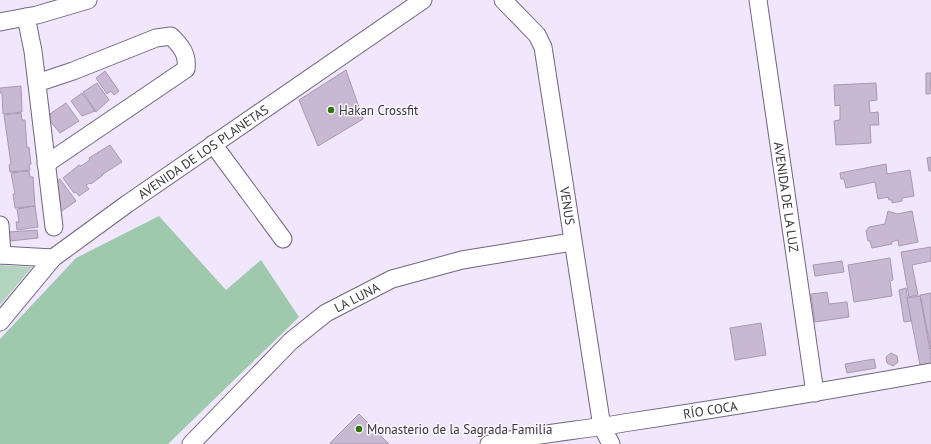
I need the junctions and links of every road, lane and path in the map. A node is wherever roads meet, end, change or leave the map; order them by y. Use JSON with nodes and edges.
{"nodes":[{"id":1,"x":88,"y":0,"type":"edge"},
{"id":2,"x":424,"y":0,"type":"edge"},
{"id":3,"x":503,"y":0,"type":"edge"},
{"id":4,"x":758,"y":0,"type":"edge"},
{"id":5,"x":26,"y":17,"type":"junction"},
{"id":6,"x":0,"y":22,"type":"edge"},
{"id":7,"x":37,"y":83,"type":"junction"},
{"id":8,"x":213,"y":144,"type":"junction"},
{"id":9,"x":46,"y":164,"type":"junction"},
{"id":10,"x":0,"y":225,"type":"edge"},
{"id":11,"x":54,"y":227,"type":"dead end"},
{"id":12,"x":283,"y":239,"type":"dead end"},
{"id":13,"x":572,"y":242,"type":"junction"},
{"id":14,"x":1,"y":255,"type":"edge"},
{"id":15,"x":53,"y":258,"type":"junction"},
{"id":16,"x":0,"y":322,"type":"edge"},
{"id":17,"x":931,"y":372,"type":"edge"},
{"id":18,"x":815,"y":393,"type":"junction"},
{"id":19,"x":602,"y":427,"type":"junction"},
{"id":20,"x":191,"y":444,"type":"edge"},
{"id":21,"x":489,"y":444,"type":"edge"},
{"id":22,"x":611,"y":444,"type":"edge"}],
"edges":[{"from":1,"to":5,"type":"street"},
{"from":2,"to":8,"type":"street","name":"AVENIDA DE LOS PLANETAS"},
{"from":3,"to":13,"type":"street","name":"VENUS"},
{"from":4,"to":18,"type":"street","name":"AVENIDA DE LA LUZ"},
{"from":5,"to":6,"type":"street"},
{"from":5,"to":7,"type":"street"},
{"from":7,"to":9,"type":"street"},
{"from":7,"to":9,"type":"street"},
{"from":8,"to":12,"type":"street"},
{"from":8,"to":15,"type":"street","name":"AVENIDA DE LOS PLANETAS"},
{"from":9,"to":11,"type":"street"},
{"from":10,"to":14,"type":"street"},
{"from":13,"to":19,"type":"street","name":"VENUS"},
{"from":13,"to":20,"type":"street","name":"LA LUNA"},
{"from":14,"to":15,"type":"street"},
{"from":15,"to":16,"type":"street","name":"AVENIDA DE LOS PLANETAS"},
{"from":17,"to":18,"type":"street","name":"RÍO COCA"},
{"from":18,"to":19,"type":"street","name":"RÍO COCA"},
{"from":19,"to":21,"type":"street","name":"RÍO COCA"},
{"from":19,"to":22,"type":"street","name":"VENUS"}]}
